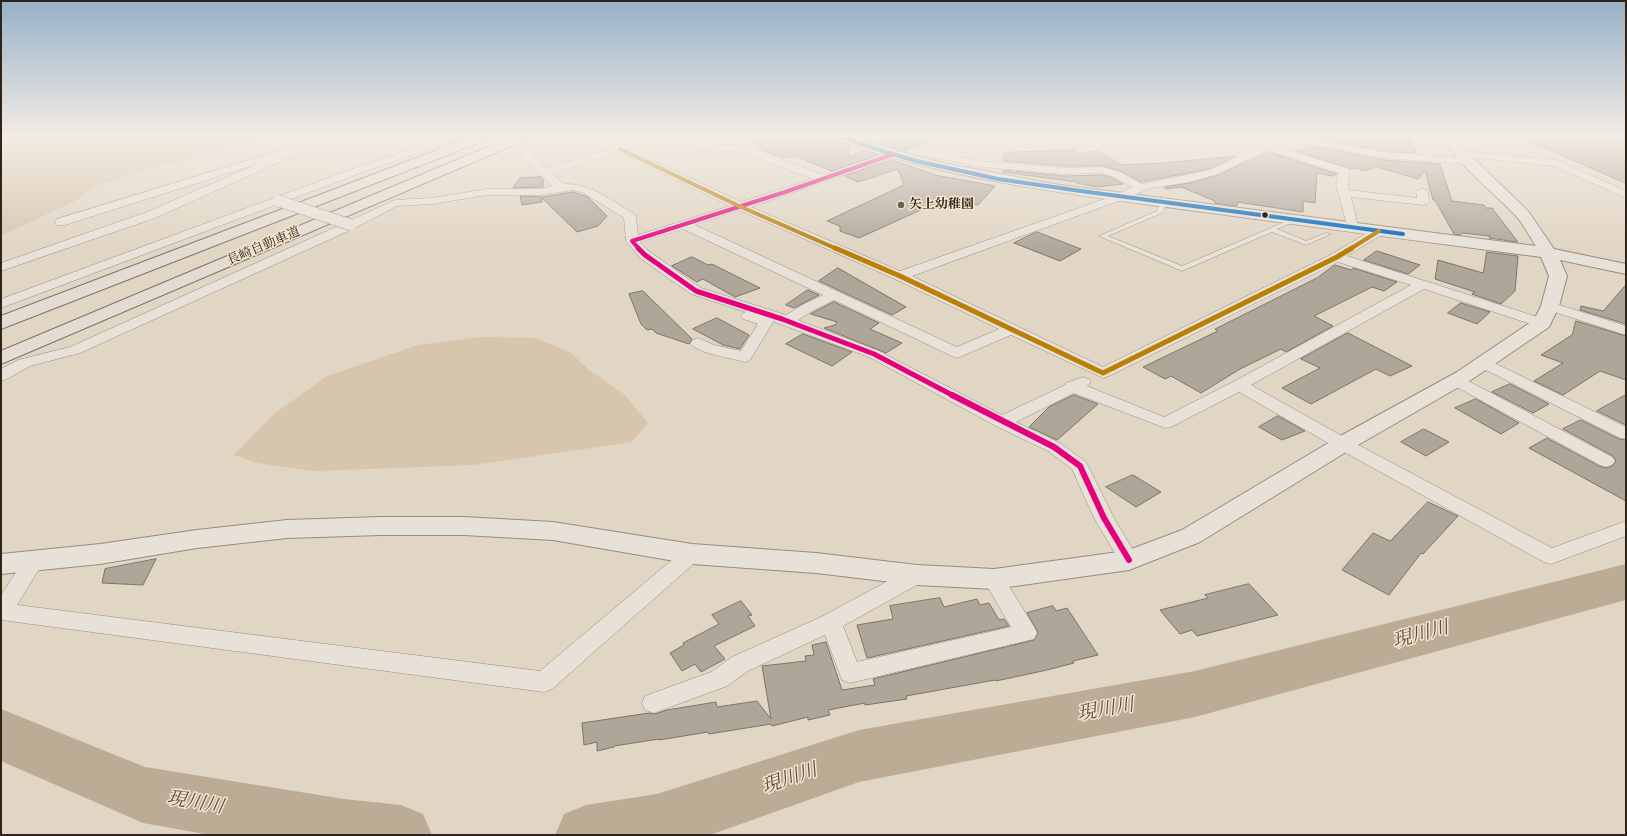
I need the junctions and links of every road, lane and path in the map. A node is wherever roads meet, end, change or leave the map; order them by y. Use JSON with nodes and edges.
{"nodes":[{"id":1,"x":215,"y":174,"type":"edge"},
{"id":2,"x":243,"y":174,"type":"edge"},
{"id":3,"x":349,"y":174,"type":"edge"},
{"id":4,"x":386,"y":174,"type":"edge"},
{"id":5,"x":434,"y":174,"type":"edge"},
{"id":6,"x":546,"y":174,"type":"edge"},
{"id":7,"x":672,"y":174,"type":"edge"},
{"id":8,"x":810,"y":174,"type":"edge"},
{"id":9,"x":837,"y":174,"type":"edge"},
{"id":10,"x":977,"y":174,"type":"edge"},
{"id":11,"x":1116,"y":174,"type":"edge"},
{"id":12,"x":1209,"y":174,"type":"edge"},
{"id":13,"x":1344,"y":174,"type":"edge"},
{"id":14,"x":1482,"y":174,"type":"edge"},
{"id":15,"x":1580,"y":174,"type":"edge"},
{"id":16,"x":823,"y":179,"type":"junction"},
{"id":17,"x":1140,"y":187,"type":"junction"},
{"id":18,"x":561,"y":188,"type":"junction"},
{"id":19,"x":1422,"y":191,"type":"dead end"},
{"id":20,"x":1346,"y":193,"type":"junction"},
{"id":21,"x":1626,"y":195,"type":"edge"},
{"id":22,"x":1120,"y":197,"type":"junction"},
{"id":23,"x":279,"y":201,"type":"junction"},
{"id":24,"x":1164,"y":202,"type":"junction"},
{"id":25,"x":739,"y":206,"type":"junction"},
{"id":26,"x":1296,"y":219,"type":"junction"},
{"id":27,"x":61,"y":222,"type":"dead end"},
{"id":28,"x":682,"y":224,"type":"junction"},
{"id":29,"x":352,"y":225,"type":"junction"},
{"id":30,"x":1352,"y":226,"type":"junction"},
{"id":31,"x":1273,"y":230,"type":"junction"},
{"id":32,"x":1379,"y":231,"type":"junction"},
{"id":33,"x":1328,"y":234,"type":"dead end"},
{"id":34,"x":632,"y":241,"type":"junction"},
{"id":35,"x":1548,"y":253,"type":"junction"},
{"id":36,"x":1337,"y":257,"type":"junction"},
{"id":37,"x":1,"y":268,"type":"edge"},
{"id":38,"x":1626,"y":269,"type":"edge"},
{"id":39,"x":900,"y":276,"type":"junction"},
{"id":40,"x":1422,"y":284,"type":"junction"},
{"id":41,"x":834,"y":295,"type":"junction"},
{"id":42,"x":711,"y":296,"type":"junction"},
{"id":43,"x":1,"y":304,"type":"edge"},
{"id":44,"x":1546,"y":315,"type":"junction"},
{"id":45,"x":787,"y":321,"type":"junction"},
{"id":46,"x":1,"y":323,"type":"edge"},
{"id":47,"x":1011,"y":329,"type":"junction"},
{"id":48,"x":1626,"y":332,"type":"edge"},
{"id":49,"x":698,"y":343,"type":"dead end"},
{"id":50,"x":1,"y":358,"type":"edge"},
{"id":51,"x":1484,"y":363,"type":"junction"},
{"id":52,"x":1103,"y":374,"type":"junction"},
{"id":53,"x":1,"y":376,"type":"edge"},
{"id":54,"x":1455,"y":380,"type":"junction"},
{"id":55,"x":1239,"y":384,"type":"junction"},
{"id":56,"x":1072,"y":386,"type":"junction"},
{"id":57,"x":1002,"y":422,"type":"junction"},
{"id":58,"x":1626,"y":434,"type":"edge"},
{"id":59,"x":1343,"y":444,"type":"junction"},
{"id":60,"x":1606,"y":461,"type":"dead end"},
{"id":61,"x":1626,"y":528,"type":"edge"},
{"id":62,"x":692,"y":554,"type":"junction"},
{"id":63,"x":1129,"y":560,"type":"junction"},
{"id":64,"x":34,"y":561,"type":"junction"},
{"id":65,"x":1,"y":564,"type":"edge"},
{"id":66,"x":917,"y":575,"type":"junction"},
{"id":67,"x":994,"y":579,"type":"junction"},
{"id":68,"x":831,"y":622,"type":"junction"},
{"id":69,"x":654,"y":703,"type":"dead end"}],
"edges":[{"from":1,"to":27,"type":"street"},
{"from":2,"to":37,"type":"street"},
{"from":3,"to":23,"type":"street"},
{"from":4,"to":46,"type":"highway","name":"長崎自動車道"},
{"from":5,"to":50,"type":"highway","name":"長崎自動車道"},
{"from":6,"to":18,"type":"street"},
{"from":7,"to":25,"type":"street"},
{"from":8,"to":16,"type":"street"},
{"from":9,"to":16,"type":"street"},
{"from":10,"to":22,"type":"street"},
{"from":11,"to":17,"type":"street"},
{"from":12,"to":17,"type":"street"},
{"from":13,"to":20,"type":"street"},
{"from":14,"to":35,"type":"street"},
{"from":15,"to":21,"type":"street"},
{"from":16,"to":25,"type":"street"},
{"from":17,"to":22,"type":"street"},
{"from":18,"to":29,"type":"street"},
{"from":18,"to":34,"type":"street"},
{"from":19,"to":20,"type":"street"},
{"from":20,"to":30,"type":"street"},
{"from":22,"to":24,"type":"street"},
{"from":22,"to":39,"type":"street"},
{"from":23,"to":29,"type":"street","bridge":true},
{"from":23,"to":43,"type":"street"},
{"from":24,"to":26,"type":"street"},
{"from":24,"to":31,"type":"lane"},
{"from":25,"to":28,"type":"street"},
{"from":25,"to":39,"type":"street"},
{"from":26,"to":30,"type":"street"},
{"from":26,"to":31,"type":"lane"},
{"from":28,"to":34,"type":"street"},
{"from":28,"to":41,"type":"street"},
{"from":29,"to":53,"type":"street"},
{"from":30,"to":32,"type":"street"},
{"from":31,"to":33,"type":"lane"},
{"from":32,"to":35,"type":"street"},
{"from":32,"to":36,"type":"street"},
{"from":34,"to":42,"type":"street"},
{"from":35,"to":38,"type":"street"},
{"from":35,"to":44,"type":"street"},
{"from":36,"to":40,"type":"street"},
{"from":36,"to":52,"type":"street"},
{"from":39,"to":47,"type":"street"},
{"from":40,"to":44,"type":"street"},
{"from":40,"to":55,"type":"street"},
{"from":41,"to":45,"type":"street"},
{"from":41,"to":47,"type":"street"},
{"from":42,"to":45,"type":"street"},
{"from":42,"to":49,"type":"street"},
{"from":44,"to":48,"type":"street"},
{"from":44,"to":51,"type":"street"},
{"from":45,"to":57,"type":"street"},
{"from":47,"to":52,"type":"street"},
{"from":51,"to":54,"type":"street"},
{"from":51,"to":58,"type":"street"},
{"from":52,"to":56,"type":"street"},
{"from":54,"to":59,"type":"street"},
{"from":54,"to":60,"type":"street"},
{"from":55,"to":56,"type":"street"},
{"from":55,"to":59,"type":"street"},
{"from":56,"to":57,"type":"street"},
{"from":57,"to":63,"type":"street"},
{"from":59,"to":61,"type":"street"},
{"from":59,"to":63,"type":"street"},
{"from":62,"to":64,"type":"street"},
{"from":62,"to":64,"type":"street"},
{"from":62,"to":66,"type":"street"},
{"from":63,"to":67,"type":"street"},
{"from":64,"to":65,"type":"street"},
{"from":66,"to":67,"type":"street"},
{"from":66,"to":68,"type":"street"},
{"from":67,"to":68,"type":"street"},
{"from":68,"to":69,"type":"street"}]}
